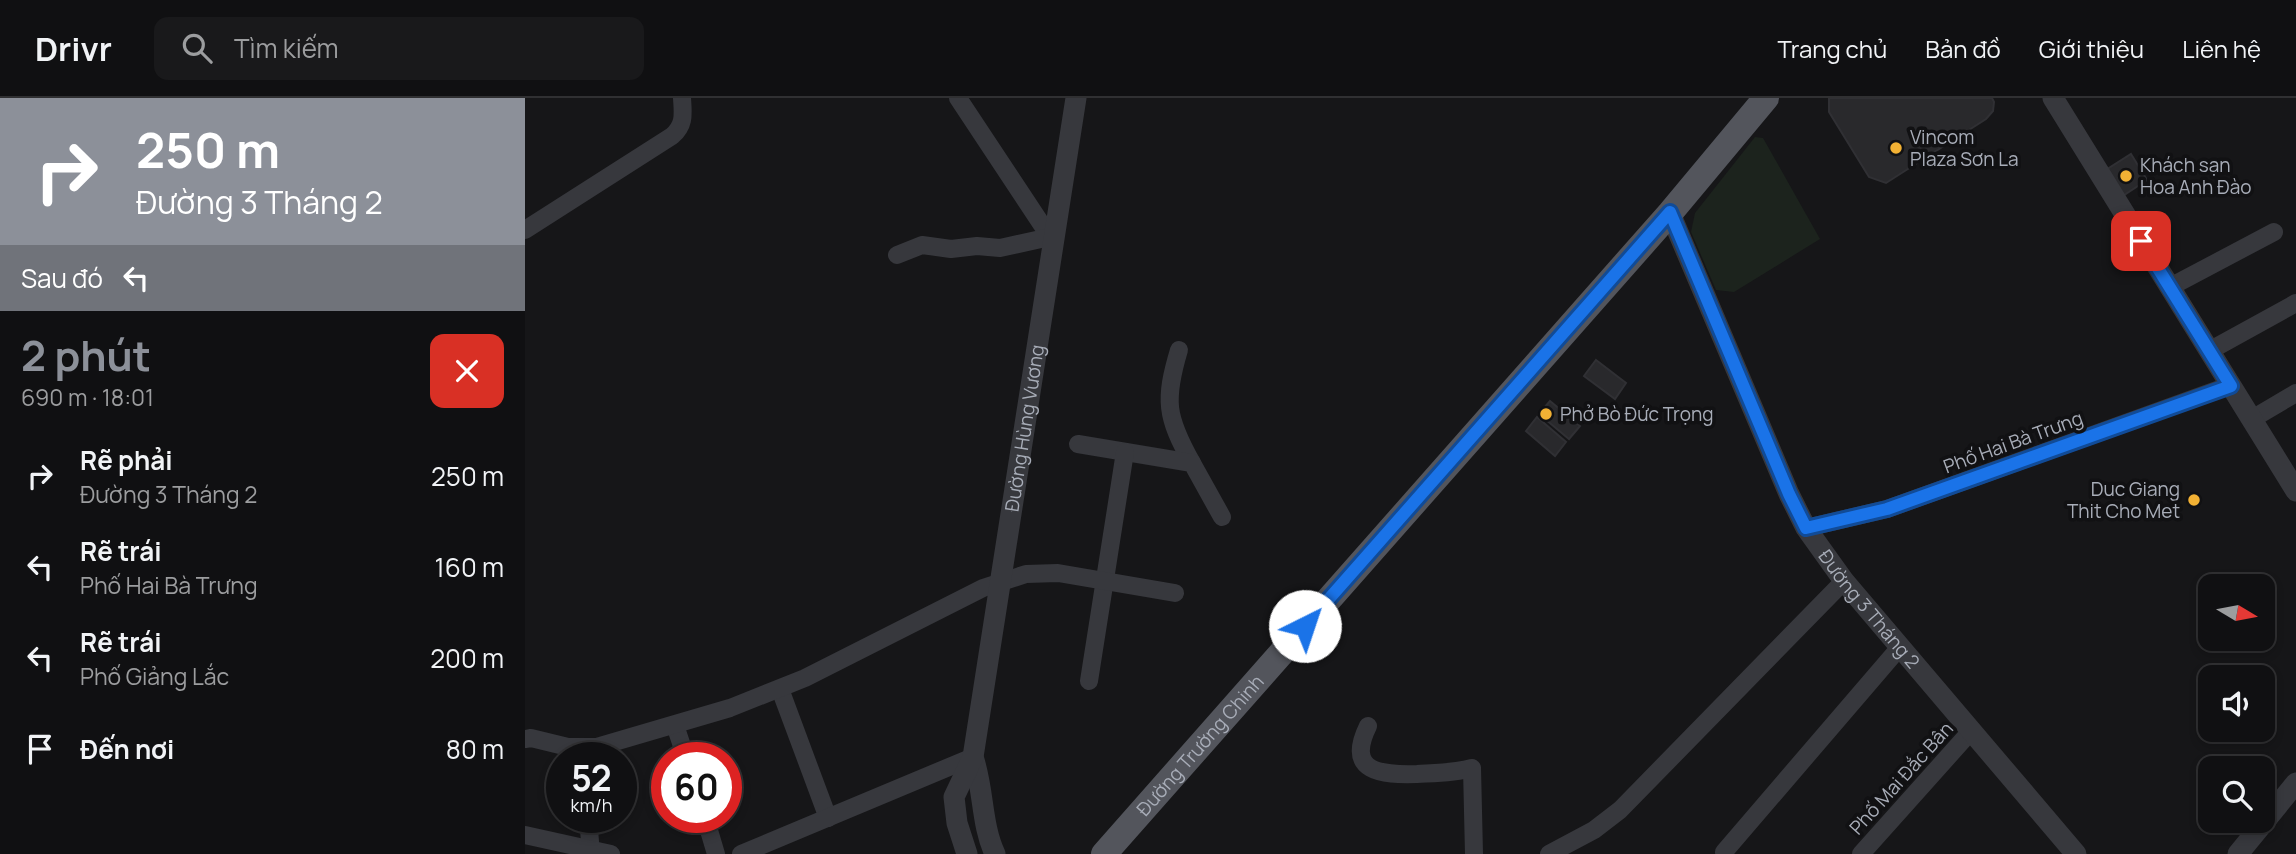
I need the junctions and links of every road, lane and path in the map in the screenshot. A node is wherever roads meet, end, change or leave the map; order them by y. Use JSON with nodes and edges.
{"nodes":[{"id":1,"x":682,"y":98,"type":"edge"},
{"id":2,"x":958,"y":98,"type":"edge"},
{"id":3,"x":1076,"y":98,"type":"edge"},
{"id":4,"x":1766,"y":98,"type":"edge"},
{"id":5,"x":2053,"y":98,"type":"edge"},
{"id":6,"x":1670,"y":212,"type":"junction"},
{"id":7,"x":525,"y":230,"type":"edge"},
{"id":8,"x":2274,"y":232,"type":"dead end"},
{"id":9,"x":1052,"y":237,"type":"junction"},
{"id":10,"x":897,"y":255,"type":"dead end"},
{"id":11,"x":2170,"y":287,"type":"junction"},
{"id":12,"x":2296,"y":303,"type":"edge"},
{"id":13,"x":1179,"y":350,"type":"dead end"},
{"id":14,"x":2209,"y":351,"type":"junction"},
{"id":15,"x":2231,"y":386,"type":"junction"},
{"id":16,"x":2296,"y":393,"type":"edge"},
{"id":17,"x":2252,"y":419,"type":"junction"},
{"id":18,"x":1078,"y":444,"type":"dead end"},
{"id":19,"x":1125,"y":452,"type":"junction"},
{"id":20,"x":1192,"y":463,"type":"junction"},
{"id":21,"x":2295,"y":487,"type":"edge"},
{"id":22,"x":1222,"y":517,"type":"dead end"},
{"id":23,"x":1806,"y":528,"type":"junction"},
{"id":24,"x":1105,"y":581,"type":"junction"},
{"id":25,"x":1844,"y":581,"type":"junction"},
{"id":26,"x":1001,"y":582,"type":"junction"},
{"id":27,"x":1175,"y":593,"type":"dead end"},
{"id":28,"x":1900,"y":647,"type":"junction"},
{"id":29,"x":1089,"y":681,"type":"dead end"},
{"id":30,"x":780,"y":689,"type":"junction"},
{"id":31,"x":675,"y":725,"type":"junction"},
{"id":32,"x":1368,"y":726,"type":"dead end"},
{"id":33,"x":1971,"y":731,"type":"junction"},
{"id":34,"x":525,"y":738,"type":"edge"},
{"id":35,"x":618,"y":742,"type":"edge"},
{"id":36,"x":681,"y":742,"type":"edge"},
{"id":37,"x":546,"y":743,"type":"edge"},
{"id":38,"x":973,"y":757,"type":"junction"},
{"id":39,"x":2293,"y":795,"type":"edge"},
{"id":40,"x":828,"y":818,"type":"junction"},
{"id":41,"x":589,"y":833,"type":"edge"},
{"id":42,"x":710,"y":833,"type":"edge"},
{"id":43,"x":525,"y":835,"type":"edge"},
{"id":44,"x":1724,"y":852,"type":"dead end"},
{"id":45,"x":2070,"y":852,"type":"edge"},
{"id":46,"x":591,"y":853,"type":"edge"},
{"id":47,"x":611,"y":854,"type":"edge"},
{"id":48,"x":716,"y":854,"type":"edge"},
{"id":49,"x":741,"y":854,"type":"edge"},
{"id":50,"x":967,"y":854,"type":"edge"},
{"id":51,"x":995,"y":854,"type":"edge"},
{"id":52,"x":1104,"y":854,"type":"edge"},
{"id":53,"x":1474,"y":854,"type":"edge"},
{"id":54,"x":1549,"y":854,"type":"edge"},
{"id":55,"x":1861,"y":854,"type":"edge"},
{"id":56,"x":2238,"y":854,"type":"edge"}],
"edges":[{"from":1,"to":7,"type":"street"},
{"from":2,"to":9,"type":"street"},
{"from":3,"to":9,"type":"street","name":"Đường Hùng Vương"},
{"from":4,"to":6,"type":"main road","name":"Đường Trường Chinh"},
{"from":5,"to":11,"type":"street"},
{"from":6,"to":23,"type":"street","name":"Đường 3 Tháng 2"},
{"from":6,"to":52,"type":"main road","name":"Đường Trường Chinh"},
{"from":8,"to":11,"type":"street"},
{"from":9,"to":10,"type":"street"},
{"from":9,"to":26,"type":"street","name":"Đường Hùng Vương"},
{"from":11,"to":14,"type":"street"},
{"from":12,"to":14,"type":"street"},
{"from":13,"to":20,"type":"street"},
{"from":14,"to":15,"type":"street"},
{"from":15,"to":17,"type":"street"},
{"from":15,"to":23,"type":"street","name":"Phố Hai Bà Trưng"},
{"from":16,"to":17,"type":"street"},
{"from":17,"to":21,"type":"street"},
{"from":18,"to":19,"type":"street"},
{"from":19,"to":20,"type":"street"},
{"from":19,"to":24,"type":"street"},
{"from":20,"to":22,"type":"street"},
{"from":23,"to":25,"type":"street","name":"Đường 3 Tháng 2"},
{"from":24,"to":26,"type":"street"},
{"from":24,"to":27,"type":"street"},
{"from":24,"to":29,"type":"street"},
{"from":25,"to":28,"type":"street","name":"Đường 3 Tháng 2"},
{"from":25,"to":54,"type":"street"},
{"from":26,"to":30,"type":"street"},
{"from":26,"to":38,"type":"street","name":"Đường Hùng Vương"},
{"from":28,"to":33,"type":"street","name":"Đường 3 Tháng 2"},
{"from":28,"to":44,"type":"street"},
{"from":30,"to":31,"type":"street"},
{"from":30,"to":40,"type":"street"},
{"from":31,"to":35,"type":"street"},
{"from":31,"to":36,"type":"street"},
{"from":32,"to":53,"type":"street"},
{"from":33,"to":45,"type":"street","name":"Đường 3 Tháng 2"},
{"from":33,"to":55,"type":"street","name":"Phố Mai Đắc Bân"},
{"from":34,"to":37,"type":"street"},
{"from":38,"to":40,"type":"street"},
{"from":38,"to":50,"type":"street","name":"Đường Hùng Vương"},
{"from":38,"to":51,"type":"street","name":"Đường Hùng Vương"},
{"from":39,"to":56,"type":"street"},
{"from":40,"to":49,"type":"street"},
{"from":41,"to":46,"type":"street"},
{"from":42,"to":48,"type":"street"},
{"from":43,"to":46,"type":"street"},
{"from":46,"to":47,"type":"street"}]}
